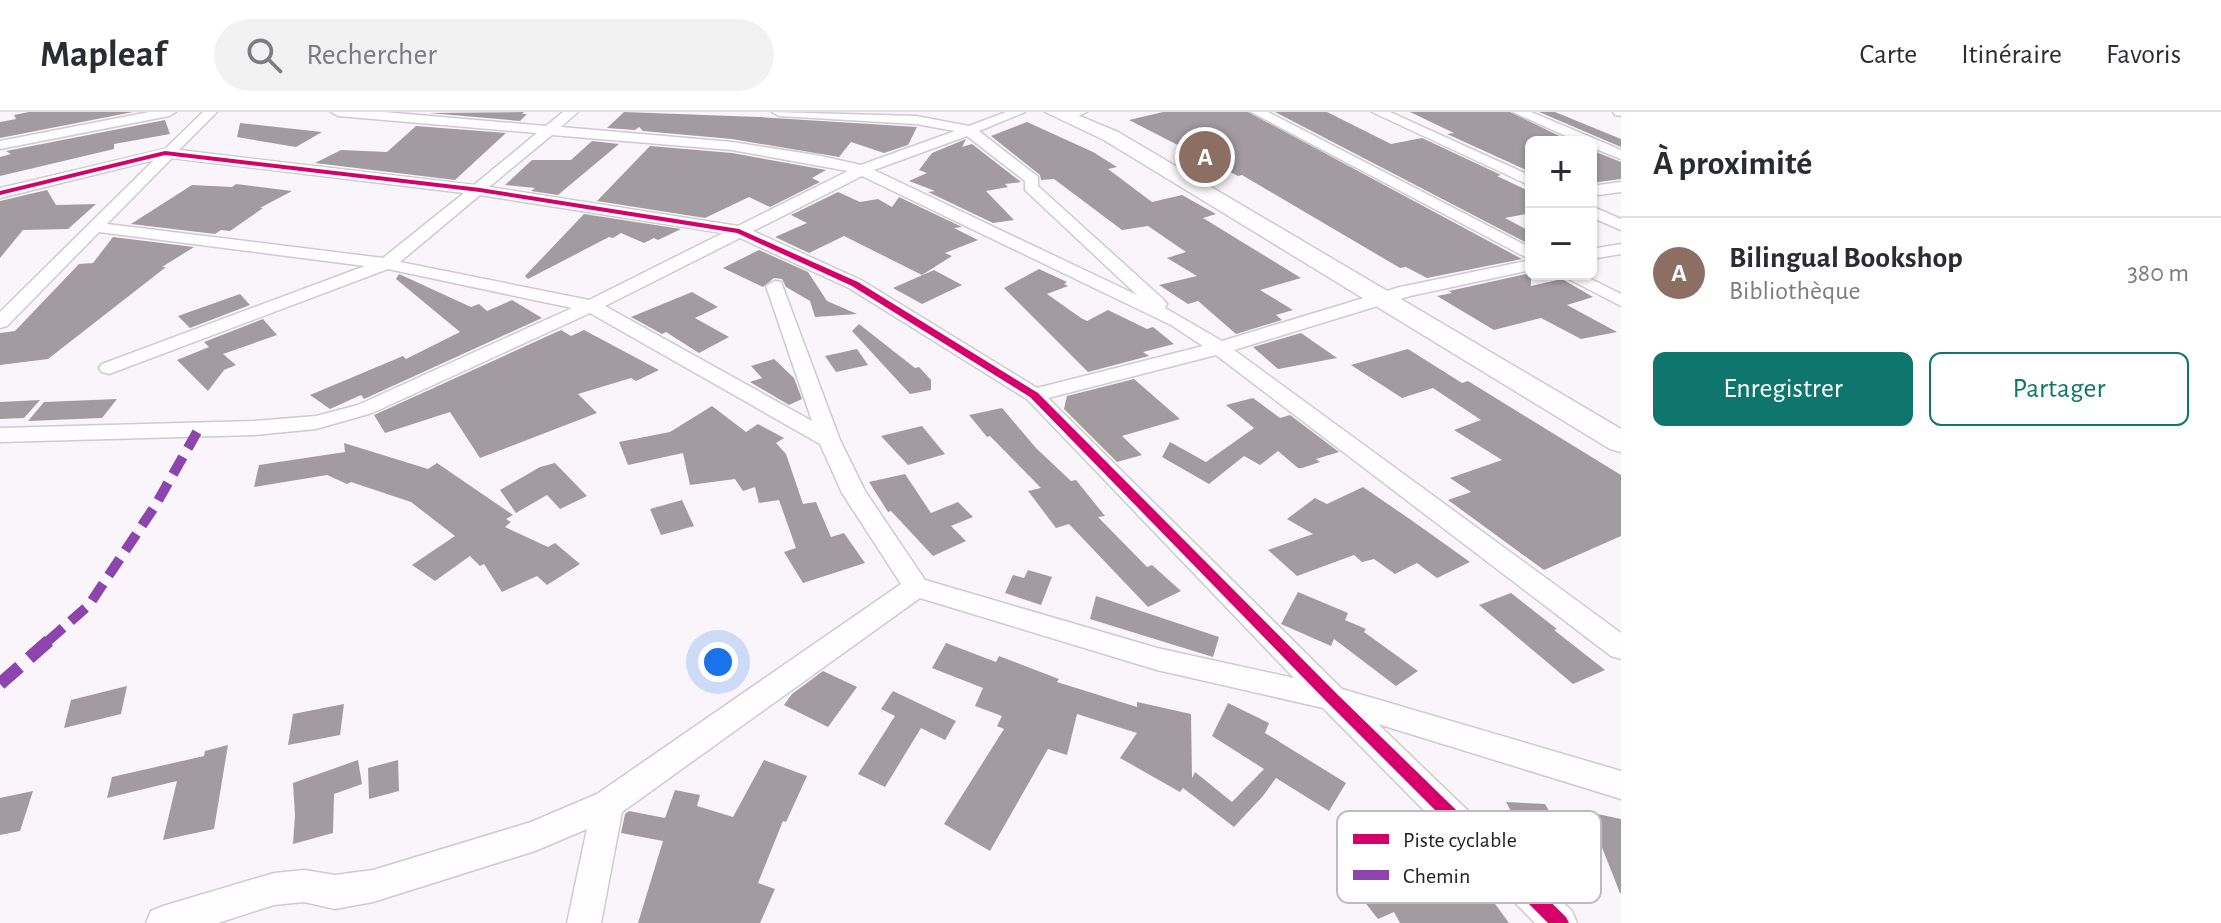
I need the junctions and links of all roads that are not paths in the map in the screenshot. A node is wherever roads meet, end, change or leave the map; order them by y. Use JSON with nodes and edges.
{"nodes":[{"id":1,"x":169,"y":112,"type":"edge"},
{"id":2,"x":210,"y":112,"type":"edge"},
{"id":3,"x":338,"y":112,"type":"edge"},
{"id":4,"x":571,"y":112,"type":"edge"},
{"id":5,"x":779,"y":112,"type":"edge"},
{"id":6,"x":1018,"y":112,"type":"edge"},
{"id":7,"x":1379,"y":112,"type":"edge"},
{"id":8,"x":1520,"y":112,"type":"edge"},
{"id":9,"x":1071,"y":113,"type":"edge"},
{"id":10,"x":1264,"y":115,"type":"edge"},
{"id":11,"x":967,"y":129,"type":"junction"},
{"id":12,"x":549,"y":130,"type":"junction"},
{"id":13,"x":0,"y":145,"type":"edge"},
{"id":14,"x":165,"y":153,"type":"junction"},
{"id":15,"x":1621,"y":155,"type":"edge"},
{"id":16,"x":862,"y":170,"type":"junction"},
{"id":17,"x":1525,"y":179,"type":"edge"},
{"id":18,"x":1621,"y":187,"type":"edge"},
{"id":19,"x":480,"y":190,"type":"junction"},
{"id":20,"x":1597,"y":190,"type":"edge"},
{"id":21,"x":0,"y":193,"type":"edge"},
{"id":22,"x":1597,"y":214,"type":"edge"},
{"id":23,"x":1621,"y":225,"type":"edge"},
{"id":24,"x":95,"y":227,"type":"junction"},
{"id":25,"x":739,"y":231,"type":"junction"},
{"id":26,"x":1621,"y":249,"type":"edge"},
{"id":27,"x":1525,"y":252,"type":"edge"},
{"id":28,"x":1597,"y":253,"type":"edge"},
{"id":29,"x":387,"y":264,"type":"junction"},
{"id":30,"x":1525,"y":266,"type":"edge"},
{"id":31,"x":1580,"y":280,"type":"edge"},
{"id":32,"x":775,"y":286,"type":"dead end"},
{"id":33,"x":1406,"y":291,"type":"junction"},
{"id":34,"x":1379,"y":299,"type":"junction"},
{"id":35,"x":1621,"y":301,"type":"edge"},
{"id":36,"x":591,"y":306,"type":"junction"},
{"id":37,"x":1178,"y":321,"type":"junction"},
{"id":38,"x":0,"y":322,"type":"edge"},
{"id":39,"x":1219,"y":348,"type":"junction"},
{"id":40,"x":109,"y":368,"type":"dead end"},
{"id":41,"x":1034,"y":395,"type":"junction"},
{"id":42,"x":1621,"y":415,"type":"edge"},
{"id":43,"x":0,"y":435,"type":"edge"},
{"id":44,"x":829,"y":440,"type":"junction"},
{"id":45,"x":1621,"y":442,"type":"edge"},
{"id":46,"x":916,"y":587,"type":"junction"},
{"id":47,"x":1621,"y":648,"type":"edge"},
{"id":48,"x":1332,"y":698,"type":"junction"},
{"id":49,"x":1621,"y":785,"type":"edge"},
{"id":50,"x":608,"y":804,"type":"junction"},
{"id":51,"x":1447,"y":811,"type":"edge"},
{"id":52,"x":1540,"y":903,"type":"edge"},
{"id":53,"x":163,"y":923,"type":"edge"},
{"id":54,"x":584,"y":923,"type":"edge"},
{"id":55,"x":1560,"y":923,"type":"edge"}],
"edges":[{"from":1,"to":13,"type":"street"},
{"from":2,"to":14,"type":"street"},
{"from":3,"to":12,"type":"street"},
{"from":4,"to":12,"type":"street"},
{"from":5,"to":11,"type":"street"},
{"from":6,"to":11,"type":"street"},
{"from":7,"to":17,"type":"street"},
{"from":8,"to":15,"type":"street"},
{"from":9,"to":33,"type":"main road"},
{"from":9,"to":34,"type":"main road"},
{"from":10,"to":27,"type":"street"},
{"from":11,"to":16,"type":"street"},
{"from":11,"to":37,"type":"street"},
{"from":12,"to":16,"type":"street"},
{"from":12,"to":19,"type":"street"},
{"from":14,"to":19,"type":"street"},
{"from":14,"to":21,"type":"street"},
{"from":14,"to":24,"type":"street"},
{"from":16,"to":25,"type":"street"},
{"from":16,"to":37,"type":"street"},
{"from":18,"to":20,"type":"street"},
{"from":19,"to":25,"type":"street"},
{"from":19,"to":29,"type":"street"},
{"from":22,"to":23,"type":"street"},
{"from":24,"to":29,"type":"street"},
{"from":24,"to":38,"type":"street"},
{"from":25,"to":36,"type":"street"},
{"from":25,"to":41,"type":"street"},
{"from":26,"to":28,"type":"street"},
{"from":29,"to":36,"type":"street"},
{"from":29,"to":40,"type":"street"},
{"from":30,"to":33,"type":"street"},
{"from":31,"to":35,"type":"street"},
{"from":32,"to":44,"type":"street"},
{"from":33,"to":34,"type":"street"},
{"from":33,"to":42,"type":"main road"},
{"from":34,"to":39,"type":"street"},
{"from":34,"to":45,"type":"main road"},
{"from":36,"to":43,"type":"street"},
{"from":36,"to":44,"type":"street"},
{"from":37,"to":39,"type":"street"},
{"from":39,"to":41,"type":"street"},
{"from":39,"to":47,"type":"street"},
{"from":41,"to":48,"type":"street"},
{"from":44,"to":46,"type":"street"},
{"from":46,"to":48,"type":"street"},
{"from":46,"to":50,"type":"street"},
{"from":48,"to":49,"type":"street"},
{"from":48,"to":51,"type":"street"},
{"from":50,"to":53,"type":"street"},
{"from":50,"to":54,"type":"street"},
{"from":52,"to":55,"type":"street"}]}
